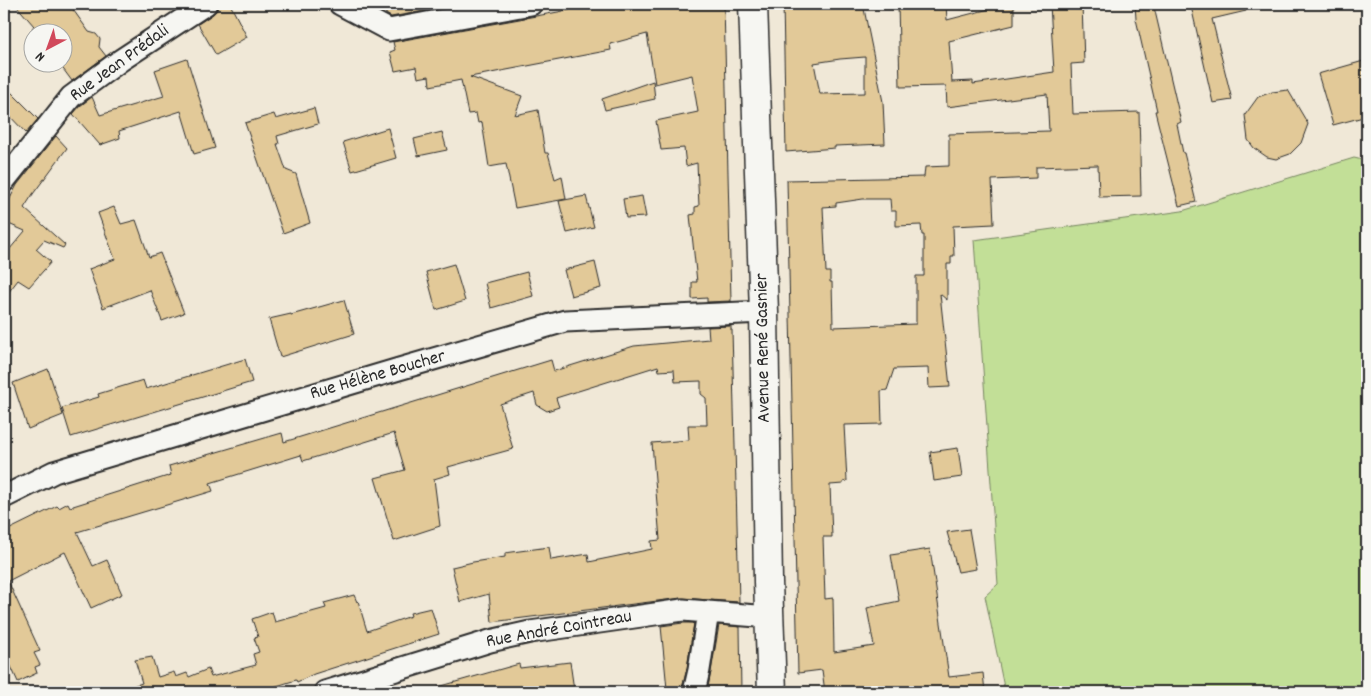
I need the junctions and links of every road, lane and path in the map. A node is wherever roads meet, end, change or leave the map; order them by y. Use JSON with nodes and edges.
{"nodes":[{"id":1,"x":206,"y":4,"type":"edge"},
{"id":2,"x":340,"y":4,"type":"edge"},
{"id":3,"x":531,"y":4,"type":"edge"},
{"id":4,"x":753,"y":4,"type":"edge"},
{"id":5,"x":4,"y":181,"type":"edge"},
{"id":6,"x":764,"y":312,"type":"junction"},
{"id":7,"x":4,"y":497,"type":"edge"},
{"id":8,"x":708,"y":612,"type":"junction"},
{"id":9,"x":770,"y":617,"type":"junction"},
{"id":10,"x":325,"y":692,"type":"edge"},
{"id":11,"x":694,"y":692,"type":"edge"},
{"id":12,"x":772,"y":692,"type":"edge"}],
"edges":[{"from":1,"to":5,"type":"street","name":"Rue Jean Prédali"},
{"from":2,"to":3,"type":"street"},
{"from":4,"to":6,"type":"main road","name":"Avenue René Gasnier"},
{"from":6,"to":7,"type":"street","name":"Rue Hélène Boucher"},
{"from":6,"to":9,"type":"main road","name":"Avenue René Gasnier"},
{"from":8,"to":9,"type":"street","name":"Rue André Cointreau"},
{"from":8,"to":10,"type":"street","name":"Rue André Cointreau"},
{"from":8,"to":11,"type":"street"},
{"from":9,"to":12,"type":"main road","name":"Avenue René Gasnier"}]}
